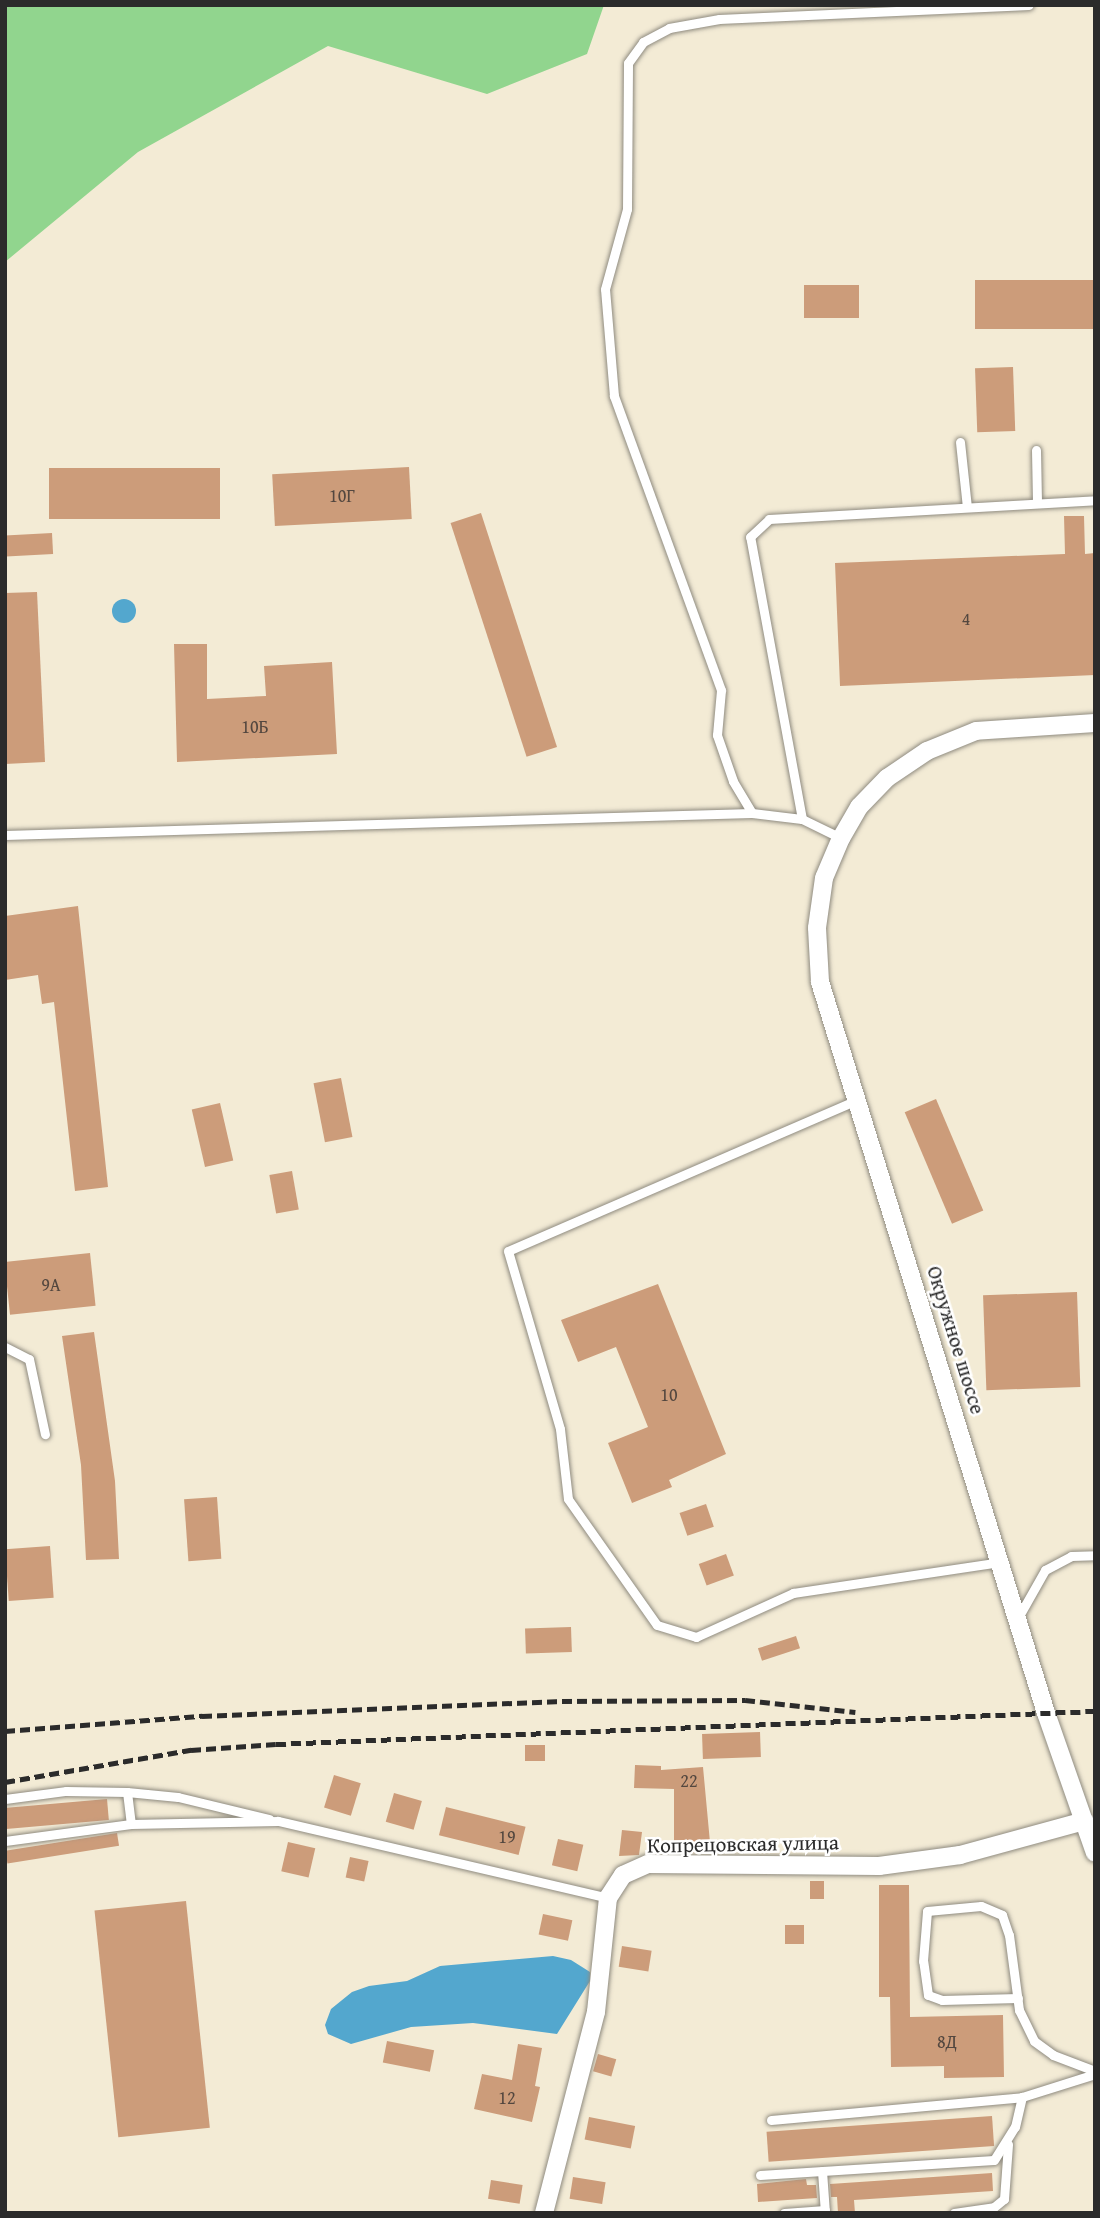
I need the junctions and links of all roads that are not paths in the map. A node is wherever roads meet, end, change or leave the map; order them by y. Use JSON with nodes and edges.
{"nodes":[{"id":1,"x":1029,"y":5,"type":"edge"},
{"id":2,"x":960,"y":442,"type":"dead end"},
{"id":3,"x":1036,"y":450,"type":"dead end"},
{"id":4,"x":1095,"y":500,"type":"edge"},
{"id":5,"x":1037,"y":503,"type":"junction"},
{"id":6,"x":967,"y":507,"type":"junction"},
{"id":7,"x":1095,"y":723,"type":"edge"},
{"id":8,"x":752,"y":813,"type":"junction"},
{"id":9,"x":802,"y":819,"type":"junction"},
{"id":10,"x":5,"y":835,"type":"edge"},
{"id":11,"x":841,"y":838,"type":"junction"},
{"id":12,"x":857,"y":1100,"type":"junction"},
{"id":13,"x":5,"y":1347,"type":"edge"},
{"id":14,"x":45,"y":1434,"type":"dead end"},
{"id":15,"x":1095,"y":1555,"type":"edge"},
{"id":16,"x":1002,"y":1562,"type":"junction"},
{"id":17,"x":1019,"y":1616,"type":"junction"},
{"id":18,"x":127,"y":1792,"type":"junction"},
{"id":19,"x":5,"y":1800,"type":"edge"},
{"id":20,"x":278,"y":1821,"type":"junction"},
{"id":21,"x":1084,"y":1821,"type":"junction"},
{"id":22,"x":131,"y":1824,"type":"junction"},
{"id":23,"x":5,"y":1840,"type":"edge"},
{"id":24,"x":1095,"y":1853,"type":"edge"},
{"id":25,"x":608,"y":1898,"type":"junction"},
{"id":26,"x":1018,"y":1998,"type":"junction"},
{"id":27,"x":1095,"y":2073,"type":"edge"},
{"id":28,"x":1022,"y":2097,"type":"junction"},
{"id":29,"x":771,"y":2120,"type":"dead end"},
{"id":30,"x":1007,"y":2144,"type":"junction"},
{"id":31,"x":822,"y":2171,"type":"junction"},
{"id":32,"x":760,"y":2175,"type":"dead end"},
{"id":33,"x":825,"y":2211,"type":"edge"},
{"id":34,"x":544,"y":2213,"type":"edge"},
{"id":35,"x":784,"y":2213,"type":"edge"},
{"id":36,"x":954,"y":2213,"type":"edge"}],
"edges":[{"from":1,"to":8,"type":"lane"},
{"from":2,"to":6,"type":"lane"},
{"from":3,"to":5,"type":"lane"},
{"from":4,"to":5,"type":"lane"},
{"from":5,"to":6,"type":"lane"},
{"from":6,"to":9,"type":"lane"},
{"from":7,"to":11,"type":"street","name":"Окружное шоссе"},
{"from":8,"to":9,"type":"lane"},
{"from":8,"to":10,"type":"lane"},
{"from":9,"to":11,"type":"lane"},
{"from":11,"to":12,"type":"street","name":"Окружное шоссе"},
{"from":12,"to":16,"type":"street","name":"Окружное шоссе"},
{"from":12,"to":16,"type":"lane"},
{"from":13,"to":14,"type":"lane"},
{"from":15,"to":17,"type":"lane"},
{"from":16,"to":17,"type":"street","name":"Окружное шоссе"},
{"from":17,"to":21,"type":"street","name":"Окружное шоссе"},
{"from":18,"to":19,"type":"lane"},
{"from":18,"to":20,"type":"lane"},
{"from":18,"to":22,"type":"lane"},
{"from":20,"to":22,"type":"lane"},
{"from":20,"to":25,"type":"lane"},
{"from":21,"to":24,"type":"street","name":"Окружное шоссе"},
{"from":21,"to":25,"type":"street","name":"Копрецовская улица"},
{"from":22,"to":23,"type":"lane"},
{"from":25,"to":34,"type":"street"},
{"from":26,"to":26,"type":"lane"},
{"from":26,"to":27,"type":"lane"},
{"from":27,"to":28,"type":"lane"},
{"from":28,"to":29,"type":"lane"},
{"from":28,"to":30,"type":"lane"},
{"from":30,"to":31,"type":"lane"},
{"from":30,"to":36,"type":"lane"},
{"from":31,"to":32,"type":"lane"},
{"from":31,"to":33,"type":"lane"},
{"from":33,"to":35,"type":"lane"}]}
